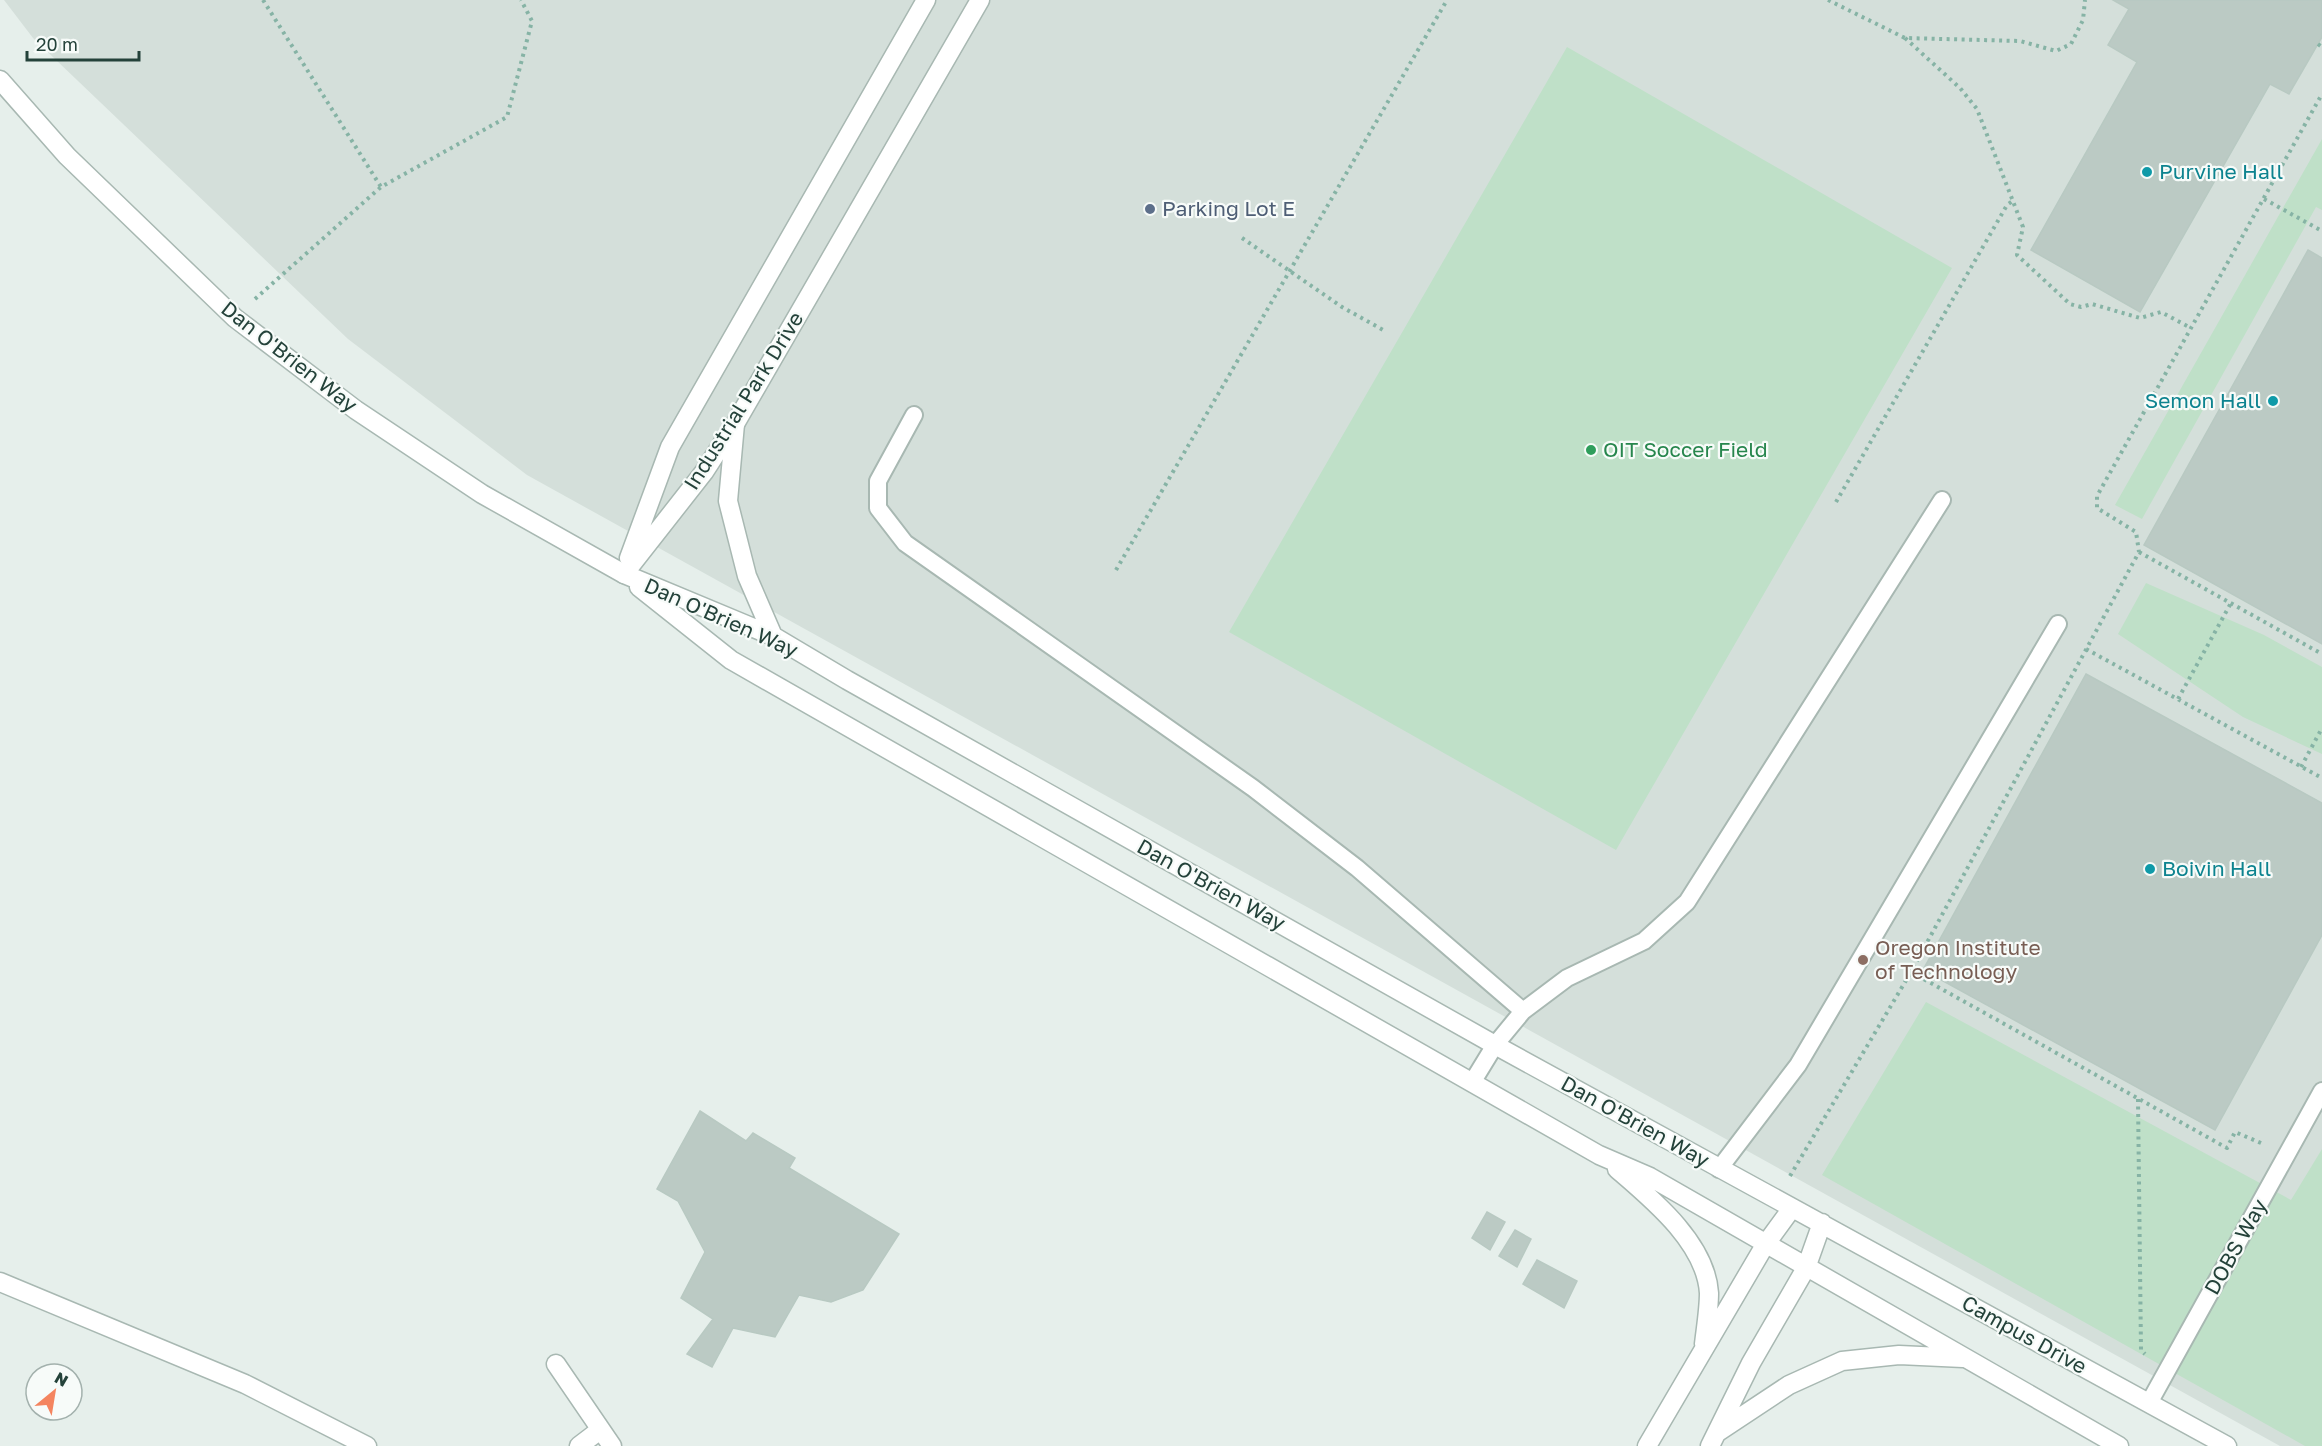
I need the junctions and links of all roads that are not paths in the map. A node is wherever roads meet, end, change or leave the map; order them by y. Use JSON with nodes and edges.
{"nodes":[{"id":1,"x":926,"y":0,"type":"edge"},
{"id":2,"x":980,"y":0,"type":"edge"},
{"id":3,"x":0,"y":80,"type":"edge"},
{"id":4,"x":914,"y":415,"type":"dead end"},
{"id":5,"x":735,"y":424,"type":"junction"},
{"id":6,"x":1942,"y":500,"type":"dead end"},
{"id":7,"x":624,"y":574,"type":"junction"},
{"id":8,"x":2058,"y":624,"type":"dead end"},
{"id":9,"x":773,"y":636,"type":"junction"},
{"id":10,"x":1523,"y":1011,"type":"junction"},
{"id":11,"x":1495,"y":1045,"type":"junction"},
{"id":12,"x":1473,"y":1081,"type":"junction"},
{"id":13,"x":2322,"y":1091,"type":"edge"},
{"id":14,"x":1599,"y":1155,"type":"junction"},
{"id":15,"x":1719,"y":1169,"type":"junction"},
{"id":16,"x":1784,"y":1204,"type":"junction"},
{"id":17,"x":1821,"y":1223,"type":"junction"},
{"id":18,"x":1765,"y":1245,"type":"junction"},
{"id":19,"x":1806,"y":1268,"type":"junction"},
{"id":20,"x":0,"y":1282,"type":"edge"},
{"id":21,"x":1704,"y":1348,"type":"junction"},
{"id":22,"x":1968,"y":1359,"type":"junction"},
{"id":23,"x":556,"y":1364,"type":"dead end"},
{"id":24,"x":2149,"y":1403,"type":"junction"},
{"id":25,"x":600,"y":1430,"type":"junction"},
{"id":26,"x":1714,"y":1439,"type":"edge"},
{"id":27,"x":367,"y":1446,"type":"edge"},
{"id":28,"x":579,"y":1446,"type":"edge"},
{"id":29,"x":612,"y":1446,"type":"edge"},
{"id":30,"x":1647,"y":1446,"type":"edge"},
{"id":31,"x":2119,"y":1446,"type":"edge"},
{"id":32,"x":2228,"y":1446,"type":"edge"}],
"edges":[{"from":1,"to":7,"type":"street","name":"Industrial Park Drive"},
{"from":2,"to":5,"type":"street","name":"Industrial Park Drive"},
{"from":3,"to":7,"type":"street","name":"Dan O'Brien Way"},
{"from":4,"to":10,"type":"lane"},
{"from":5,"to":7,"type":"street","name":"Industrial Park Drive"},
{"from":5,"to":9,"type":"street"},
{"from":6,"to":10,"type":"lane"},
{"from":7,"to":9,"type":"street","name":"Dan O'Brien Way"},
{"from":7,"to":12,"type":"street","name":"Dan O'Brien Way"},
{"from":8,"to":15,"type":"lane"},
{"from":9,"to":11,"type":"street","name":"Dan O'Brien Way"},
{"from":10,"to":11,"type":"lane"},
{"from":11,"to":12,"type":"lane"},
{"from":11,"to":15,"type":"street","name":"Dan O'Brien Way"},
{"from":12,"to":14,"type":"street","name":"Dan O'Brien Way"},
{"from":13,"to":24,"type":"lane","name":"DOBS Way"},
{"from":14,"to":18,"type":"street","name":"Dan O'Brien Way"},
{"from":14,"to":21,"type":"street"},
{"from":15,"to":16,"type":"street","name":"Dan O'Brien Way"},
{"from":16,"to":17,"type":"street","name":"Campus Drive"},
{"from":16,"to":18,"type":"street"},
{"from":17,"to":19,"type":"street"},
{"from":17,"to":24,"type":"street","name":"Campus Drive"},
{"from":18,"to":19,"type":"street"},
{"from":18,"to":21,"type":"street"},
{"from":19,"to":22,"type":"street"},
{"from":19,"to":26,"type":"street"},
{"from":20,"to":27,"type":"street"},
{"from":21,"to":30,"type":"street"},
{"from":22,"to":26,"type":"street"},
{"from":22,"to":31,"type":"street"},
{"from":23,"to":25,"type":"street"},
{"from":24,"to":32,"type":"street","name":"Campus Drive"},
{"from":25,"to":28,"type":"street"},
{"from":25,"to":29,"type":"street"}]}
